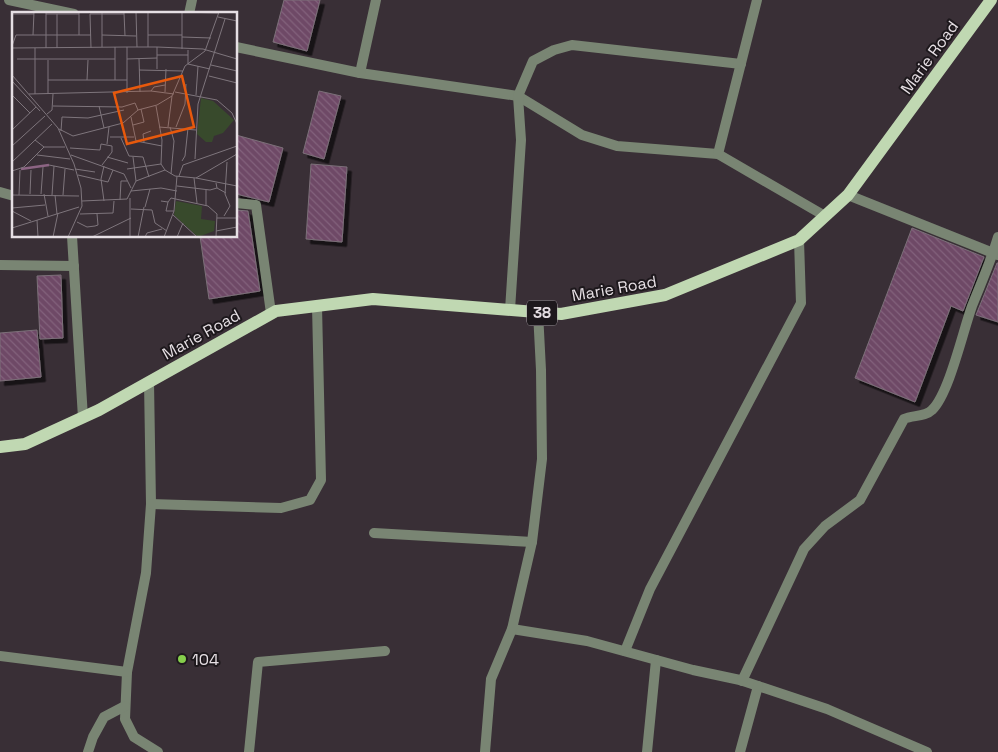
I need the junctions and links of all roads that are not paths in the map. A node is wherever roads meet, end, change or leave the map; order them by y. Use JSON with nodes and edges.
{"nodes":[{"id":1,"x":9,"y":0,"type":"edge"},
{"id":2,"x":376,"y":0,"type":"edge"},
{"id":3,"x":757,"y":0,"type":"edge"},
{"id":4,"x":991,"y":0,"type":"edge"},
{"id":5,"x":65,"y":12,"type":"edge"},
{"id":6,"x":238,"y":47,"type":"edge"},
{"id":7,"x":741,"y":64,"type":"junction"},
{"id":8,"x":360,"y":73,"type":"junction"},
{"id":9,"x":518,"y":96,"type":"junction"},
{"id":10,"x":718,"y":154,"type":"junction"},
{"id":11,"x":848,"y":194,"type":"junction"},
{"id":12,"x":238,"y":203,"type":"edge"},
{"id":13,"x":825,"y":216,"type":"junction"},
{"id":14,"x":998,"y":237,"type":"edge"},
{"id":15,"x":72,"y":238,"type":"edge"},
{"id":16,"x":799,"y":240,"type":"junction"},
{"id":17,"x":996,"y":254,"type":"edge"},
{"id":18,"x":0,"y":265,"type":"edge"},
{"id":19,"x":74,"y":266,"type":"junction"},
{"id":20,"x":317,"y":306,"type":"junction"},
{"id":21,"x":510,"y":310,"type":"junction"},
{"id":22,"x":538,"y":312,"type":"junction"},
{"id":23,"x":271,"y":313,"type":"junction"},
{"id":24,"x":149,"y":382,"type":"junction"},
{"id":25,"x":83,"y":418,"type":"junction"},
{"id":26,"x":0,"y":447,"type":"edge"},
{"id":27,"x":150,"y":504,"type":"junction"},
{"id":28,"x":374,"y":533,"type":"dead end"},
{"id":29,"x":532,"y":542,"type":"junction"},
{"id":30,"x":512,"y":629,"type":"junction"},
{"id":31,"x":625,"y":651,"type":"junction"},
{"id":32,"x":385,"y":652,"type":"dead end"},
{"id":33,"x":0,"y":656,"type":"edge"},
{"id":34,"x":656,"y":660,"type":"junction"},
{"id":35,"x":127,"y":672,"type":"junction"},
{"id":36,"x":742,"y":681,"type":"junction"},
{"id":37,"x":758,"y":686,"type":"junction"},
{"id":38,"x":125,"y":706,"type":"junction"},
{"id":39,"x":907,"y":748,"type":"edge"},
{"id":40,"x":88,"y":752,"type":"edge"},
{"id":41,"x":158,"y":752,"type":"edge"},
{"id":42,"x":249,"y":752,"type":"edge"},
{"id":43,"x":486,"y":752,"type":"edge"},
{"id":44,"x":647,"y":752,"type":"edge"},
{"id":45,"x":740,"y":752,"type":"edge"},
{"id":46,"x":927,"y":752,"type":"edge"}],
"edges":[{"from":1,"to":5,"type":"street"},
{"from":2,"to":8,"type":"street"},
{"from":3,"to":7,"type":"street"},
{"from":4,"to":11,"type":"main road","name":"Marie Road","number":"38"},
{"from":6,"to":8,"type":"street"},
{"from":7,"to":9,"type":"street"},
{"from":7,"to":10,"type":"street"},
{"from":8,"to":9,"type":"street"},
{"from":9,"to":10,"type":"street"},
{"from":9,"to":21,"type":"street"},
{"from":10,"to":13,"type":"street"},
{"from":11,"to":13,"type":"main road","name":"Marie Road","number":"38"},
{"from":11,"to":17,"type":"street"},
{"from":12,"to":23,"type":"street"},
{"from":13,"to":16,"type":"main road","name":"Marie Road","number":"38"},
{"from":14,"to":17,"type":"street"},
{"from":15,"to":19,"type":"street"},
{"from":16,"to":22,"type":"main road","name":"Marie Road","number":"38"},
{"from":16,"to":31,"type":"street"},
{"from":17,"to":36,"type":"street"},
{"from":18,"to":19,"type":"street"},
{"from":19,"to":25,"type":"street"},
{"from":20,"to":21,"type":"main road","name":"Marie Road","number":"38"},
{"from":20,"to":23,"type":"main road","name":"Marie Road","number":"38"},
{"from":20,"to":27,"type":"street"},
{"from":21,"to":22,"type":"main road","name":"Marie Road","number":"38"},
{"from":22,"to":29,"type":"street"},
{"from":23,"to":24,"type":"main road","name":"Marie Road","number":"38"},
{"from":24,"to":25,"type":"main road","name":"Marie Road","number":"38"},
{"from":24,"to":27,"type":"street"},
{"from":25,"to":26,"type":"main road","name":"Marie Road","number":"38"},
{"from":27,"to":35,"type":"street"},
{"from":28,"to":29,"type":"street"},
{"from":29,"to":30,"type":"street"},
{"from":30,"to":31,"type":"street"},
{"from":30,"to":43,"type":"street"},
{"from":31,"to":34,"type":"street"},
{"from":32,"to":42,"type":"street"},
{"from":33,"to":35,"type":"street"},
{"from":34,"to":36,"type":"street"},
{"from":34,"to":44,"type":"street"},
{"from":35,"to":38,"type":"street"},
{"from":36,"to":37,"type":"street"},
{"from":37,"to":39,"type":"street"},
{"from":37,"to":45,"type":"street"},
{"from":38,"to":40,"type":"street"},
{"from":38,"to":41,"type":"street"},
{"from":39,"to":46,"type":"street"}]}
